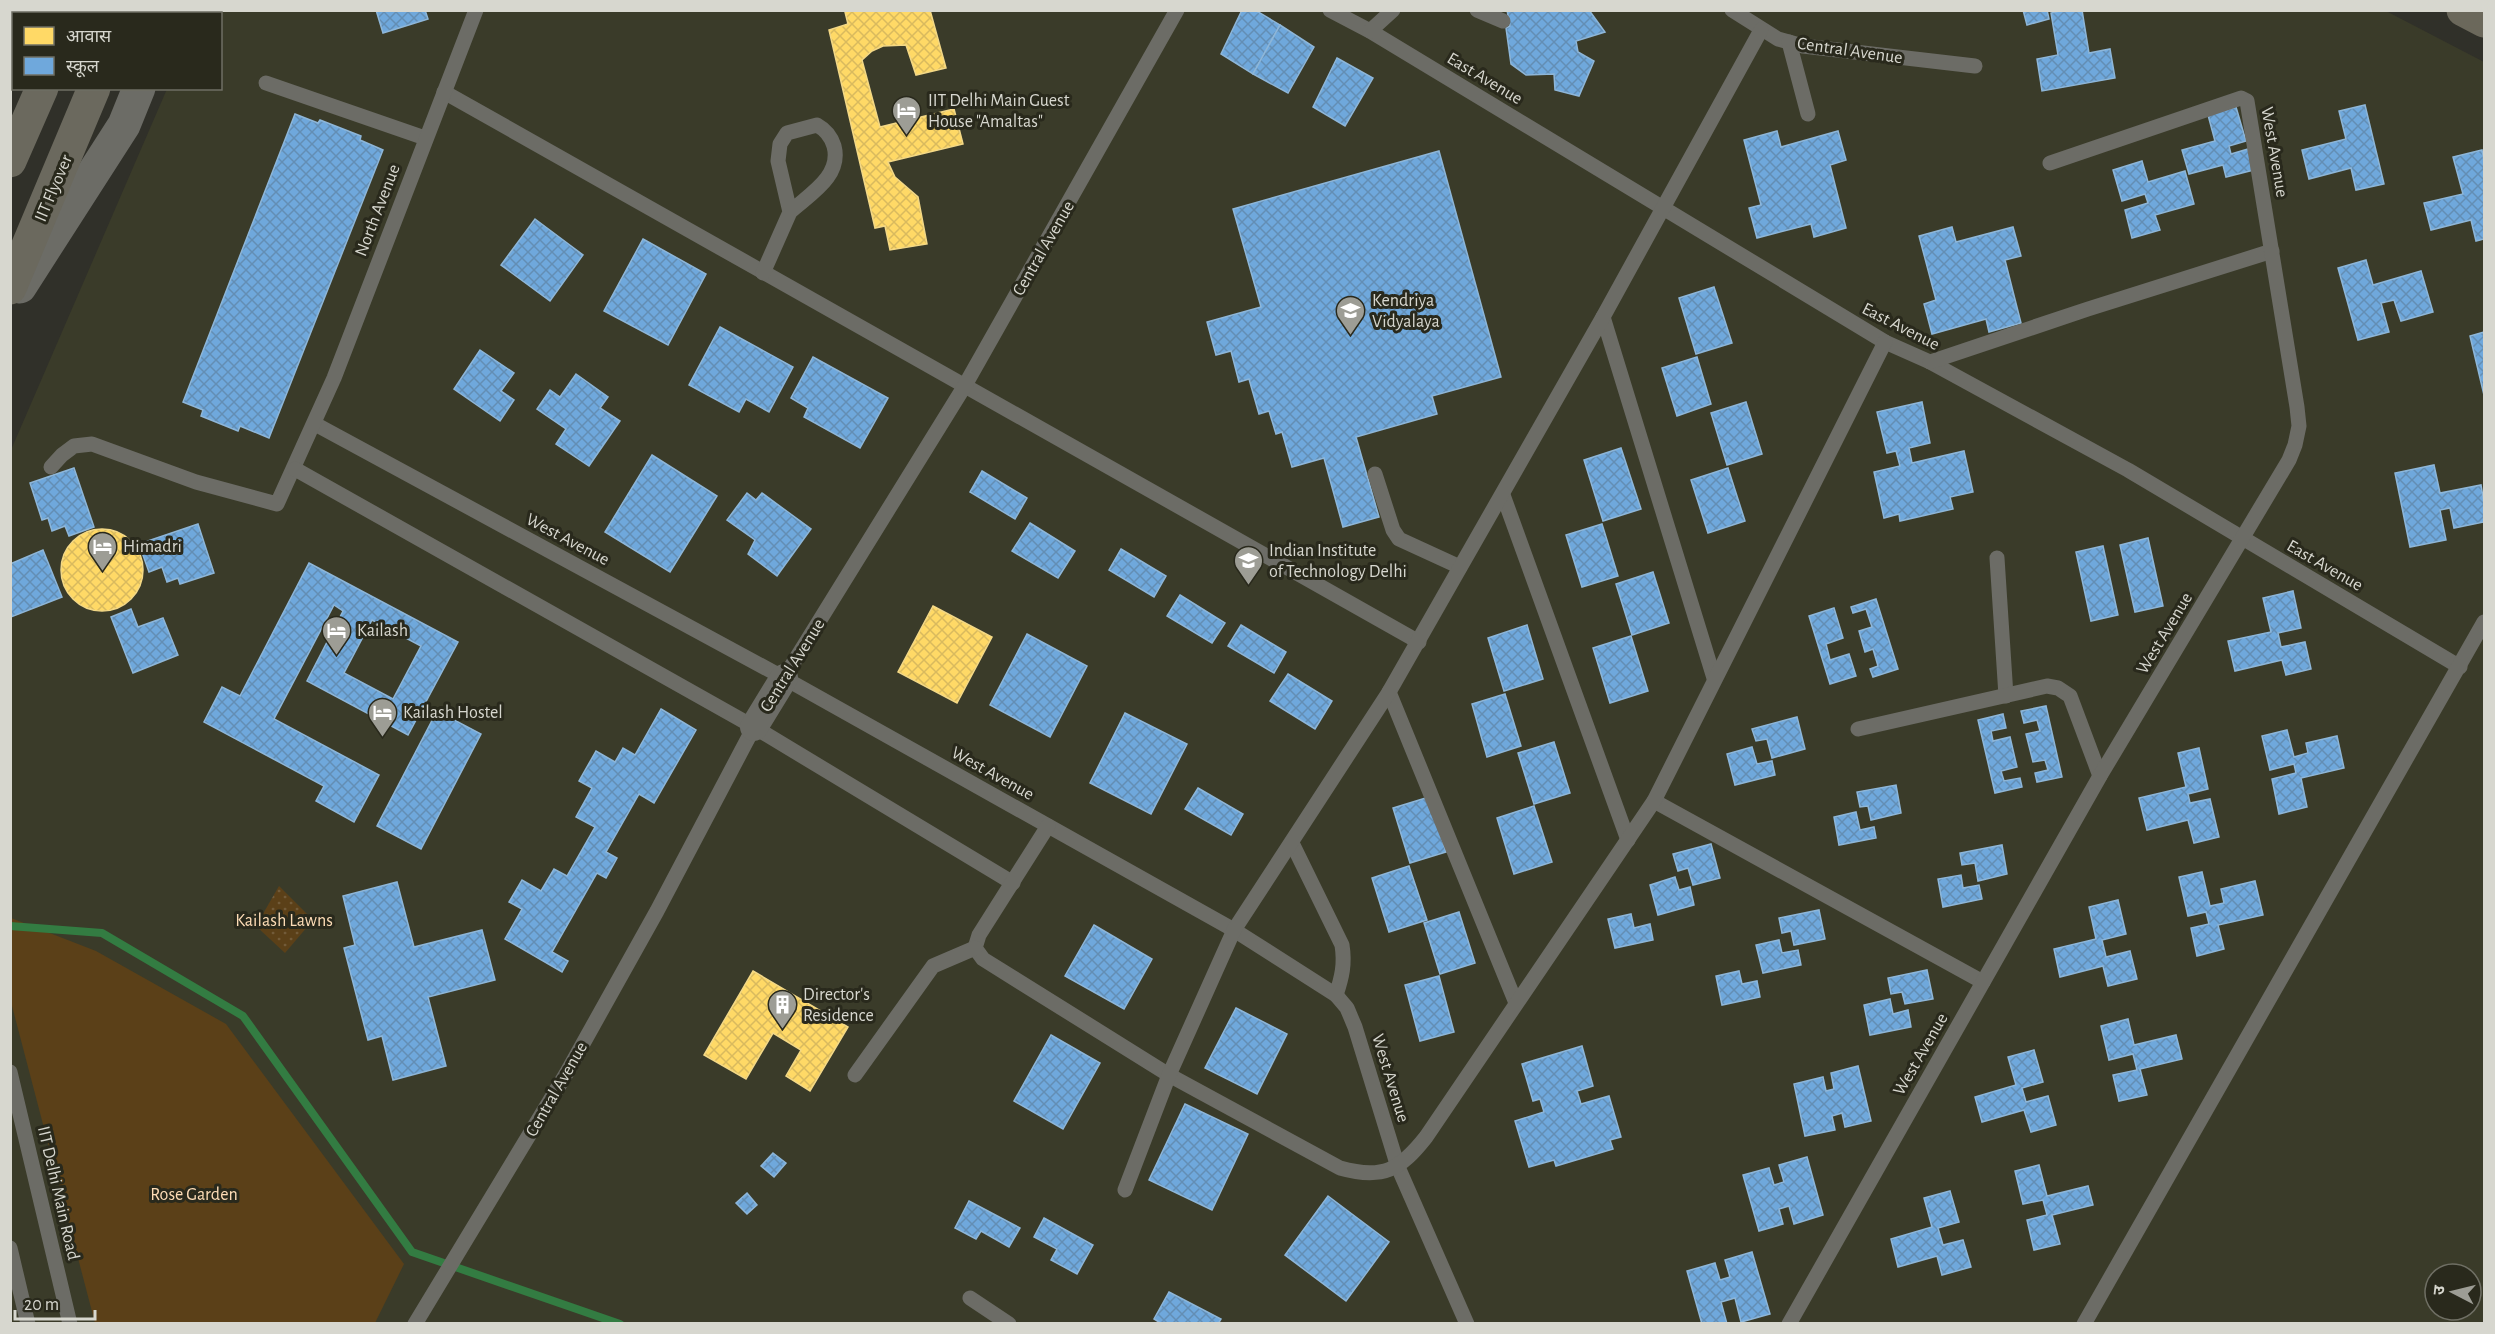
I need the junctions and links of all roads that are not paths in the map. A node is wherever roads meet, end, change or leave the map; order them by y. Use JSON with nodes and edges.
{"nodes":[{"id":1,"x":476,"y":10,"type":"edge"},
{"id":2,"x":1177,"y":10,"type":"edge"},
{"id":3,"x":1329,"y":10,"type":"edge"},
{"id":4,"x":1393,"y":10,"type":"edge"},
{"id":5,"x":1477,"y":10,"type":"edge"},
{"id":6,"x":1732,"y":10,"type":"edge"},
{"id":7,"x":2463,"y":10,"type":"edge"},
{"id":8,"x":1503,"y":21,"type":"dead end"},
{"id":9,"x":2484,"y":21,"type":"edge"},
{"id":10,"x":1761,"y":30,"type":"junction"},
{"id":11,"x":1370,"y":31,"type":"junction"},
{"id":12,"x":1789,"y":42,"type":"junction"},
{"id":13,"x":1975,"y":66,"type":"dead end"},
{"id":14,"x":266,"y":84,"type":"dead end"},
{"id":15,"x":41,"y":90,"type":"edge"},
{"id":16,"x":93,"y":90,"type":"edge"},
{"id":17,"x":138,"y":90,"type":"edge"},
{"id":18,"x":444,"y":92,"type":"junction"},
{"id":19,"x":1808,"y":114,"type":"dead end"},
{"id":20,"x":425,"y":138,"type":"junction"},
{"id":21,"x":10,"y":161,"type":"edge"},
{"id":22,"x":2050,"y":164,"type":"dead end"},
{"id":23,"x":1661,"y":209,"type":"junction"},
{"id":24,"x":790,"y":212,"type":"junction"},
{"id":25,"x":2272,"y":251,"type":"junction"},
{"id":26,"x":763,"y":273,"type":"junction"},
{"id":27,"x":10,"y":288,"type":"edge"},
{"id":28,"x":10,"y":301,"type":"edge"},
{"id":29,"x":1604,"y":317,"type":"junction"},
{"id":30,"x":1885,"y":342,"type":"junction"},
{"id":31,"x":1930,"y":362,"type":"junction"},
{"id":32,"x":964,"y":387,"type":"junction"},
{"id":33,"x":315,"y":424,"type":"junction"},
{"id":34,"x":51,"y":467,"type":"dead end"},
{"id":35,"x":295,"y":469,"type":"junction"},
{"id":36,"x":1375,"y":474,"type":"dead end"},
{"id":37,"x":1503,"y":495,"type":"junction"},
{"id":38,"x":2242,"y":540,"type":"junction"},
{"id":39,"x":1997,"y":558,"type":"dead end"},
{"id":40,"x":1460,"y":567,"type":"junction"},
{"id":41,"x":2484,"y":622,"type":"edge"},
{"id":42,"x":1419,"y":642,"type":"junction"},
{"id":43,"x":2460,"y":667,"type":"junction"},
{"id":44,"x":784,"y":678,"type":"junction"},
{"id":45,"x":1714,"y":678,"type":"junction"},
{"id":46,"x":1389,"y":693,"type":"junction"},
{"id":47,"x":2006,"y":696,"type":"junction"},
{"id":48,"x":754,"y":727,"type":"junction"},
{"id":49,"x":1858,"y":729,"type":"dead end"},
{"id":50,"x":2100,"y":776,"type":"junction"},
{"id":51,"x":1654,"y":801,"type":"junction"},
{"id":52,"x":1048,"y":826,"type":"junction"},
{"id":53,"x":1628,"y":840,"type":"junction"},
{"id":54,"x":1292,"y":843,"type":"junction"},
{"id":55,"x":1013,"y":883,"type":"junction"},
{"id":56,"x":1234,"y":930,"type":"junction"},
{"id":57,"x":975,"y":948,"type":"junction"},
{"id":58,"x":1983,"y":982,"type":"junction"},
{"id":59,"x":1336,"y":995,"type":"junction"},
{"id":60,"x":1516,"y":1002,"type":"junction"},
{"id":61,"x":10,"y":1072,"type":"edge"},
{"id":62,"x":1169,"y":1075,"type":"junction"},
{"id":63,"x":855,"y":1076,"type":"dead end"},
{"id":64,"x":1398,"y":1167,"type":"junction"},
{"id":65,"x":1125,"y":1190,"type":"dead end"},
{"id":66,"x":10,"y":1248,"type":"edge"},
{"id":67,"x":970,"y":1298,"type":"dead end"},
{"id":68,"x":28,"y":1323,"type":"edge"},
{"id":69,"x":68,"y":1323,"type":"edge"},
{"id":70,"x":415,"y":1323,"type":"edge"},
{"id":71,"x":1010,"y":1323,"type":"edge"},
{"id":72,"x":1467,"y":1323,"type":"edge"},
{"id":73,"x":1789,"y":1323,"type":"edge"},
{"id":74,"x":2084,"y":1323,"type":"edge"}],
"edges":[{"from":1,"to":18,"type":"lane","name":"North Avenue"},
{"from":2,"to":32,"type":"lane","name":"Central Avenue"},
{"from":3,"to":11,"type":"lane","name":"East Avenue"},
{"from":4,"to":11,"type":"lane"},
{"from":5,"to":8,"type":"lane"},
{"from":6,"to":10,"type":"lane","name":"Central Avenue"},
{"from":7,"to":9,"type":"highway"},
{"from":10,"to":12,"type":"lane","name":"Central Avenue"},
{"from":10,"to":23,"type":"lane"},
{"from":11,"to":23,"type":"lane","name":"East Avenue"},
{"from":12,"to":13,"type":"lane","name":"Central Avenue"},
{"from":12,"to":19,"type":"lane"},
{"from":14,"to":20,"type":"lane"},
{"from":15,"to":21,"type":"main road"},
{"from":16,"to":27,"type":"main road","name":"IIT Flyover"},
{"from":17,"to":28,"type":"street"},
{"from":18,"to":20,"type":"lane","name":"North Avenue"},
{"from":18,"to":26,"type":"lane"},
{"from":20,"to":33,"type":"lane","name":"North Avenue"},
{"from":22,"to":25,"type":"lane","name":"West Avenue"},
{"from":23,"to":29,"type":"lane"},
{"from":23,"to":30,"type":"lane","name":"East Avenue"},
{"from":24,"to":24,"type":"lane"},
{"from":24,"to":26,"type":"lane"},
{"from":25,"to":31,"type":"lane"},
{"from":25,"to":38,"type":"lane","name":"West Avenue"},
{"from":26,"to":32,"type":"lane"},
{"from":29,"to":37,"type":"lane"},
{"from":29,"to":45,"type":"lane"},
{"from":30,"to":31,"type":"lane","name":"East Avenue"},
{"from":30,"to":45,"type":"lane"},
{"from":31,"to":38,"type":"lane","name":"East Avenue"},
{"from":32,"to":42,"type":"lane"},
{"from":32,"to":44,"type":"lane","name":"Central Avenue"},
{"from":33,"to":35,"type":"lane","name":"North Avenue"},
{"from":33,"to":44,"type":"lane","name":"West Avenue"},
{"from":34,"to":35,"type":"lane","name":"North Avenue"},
{"from":35,"to":48,"type":"lane"},
{"from":36,"to":40,"type":"lane"},
{"from":37,"to":40,"type":"lane"},
{"from":37,"to":53,"type":"lane"},
{"from":38,"to":43,"type":"lane","name":"East Avenue"},
{"from":38,"to":50,"type":"lane","name":"West Avenue"},
{"from":39,"to":47,"type":"lane"},
{"from":40,"to":42,"type":"lane"},
{"from":41,"to":43,"type":"lane"},
{"from":42,"to":46,"type":"lane"},
{"from":43,"to":74,"type":"lane"},
{"from":44,"to":48,"type":"street","name":"Central Avenue"},
{"from":44,"to":52,"type":"lane","name":"West Avenue"},
{"from":45,"to":51,"type":"lane"},
{"from":46,"to":54,"type":"lane"},
{"from":46,"to":60,"type":"lane"},
{"from":47,"to":49,"type":"lane"},
{"from":47,"to":50,"type":"lane"},
{"from":48,"to":55,"type":"lane"},
{"from":48,"to":70,"type":"lane","name":"Central Avenue"},
{"from":50,"to":58,"type":"lane","name":"West Avenue"},
{"from":51,"to":53,"type":"lane"},
{"from":51,"to":58,"type":"lane"},
{"from":52,"to":55,"type":"lane"},
{"from":52,"to":56,"type":"lane","name":"West Avenue"},
{"from":53,"to":60,"type":"lane"},
{"from":54,"to":56,"type":"lane"},
{"from":54,"to":59,"type":"lane"},
{"from":55,"to":57,"type":"lane"},
{"from":56,"to":59,"type":"lane","name":"West Avenue"},
{"from":56,"to":62,"type":"lane"},
{"from":57,"to":62,"type":"lane"},
{"from":57,"to":63,"type":"lane"},
{"from":58,"to":73,"type":"lane","name":"West Avenue"},
{"from":59,"to":64,"type":"lane","name":"West Avenue"},
{"from":60,"to":64,"type":"lane"},
{"from":61,"to":69,"type":"lane","name":"IIT Delhi Main Road"},
{"from":62,"to":64,"type":"lane"},
{"from":62,"to":65,"type":"lane"},
{"from":64,"to":72,"type":"lane","name":"West Avenue"},
{"from":66,"to":68,"type":"lane"},
{"from":67,"to":71,"type":"lane"}]}
